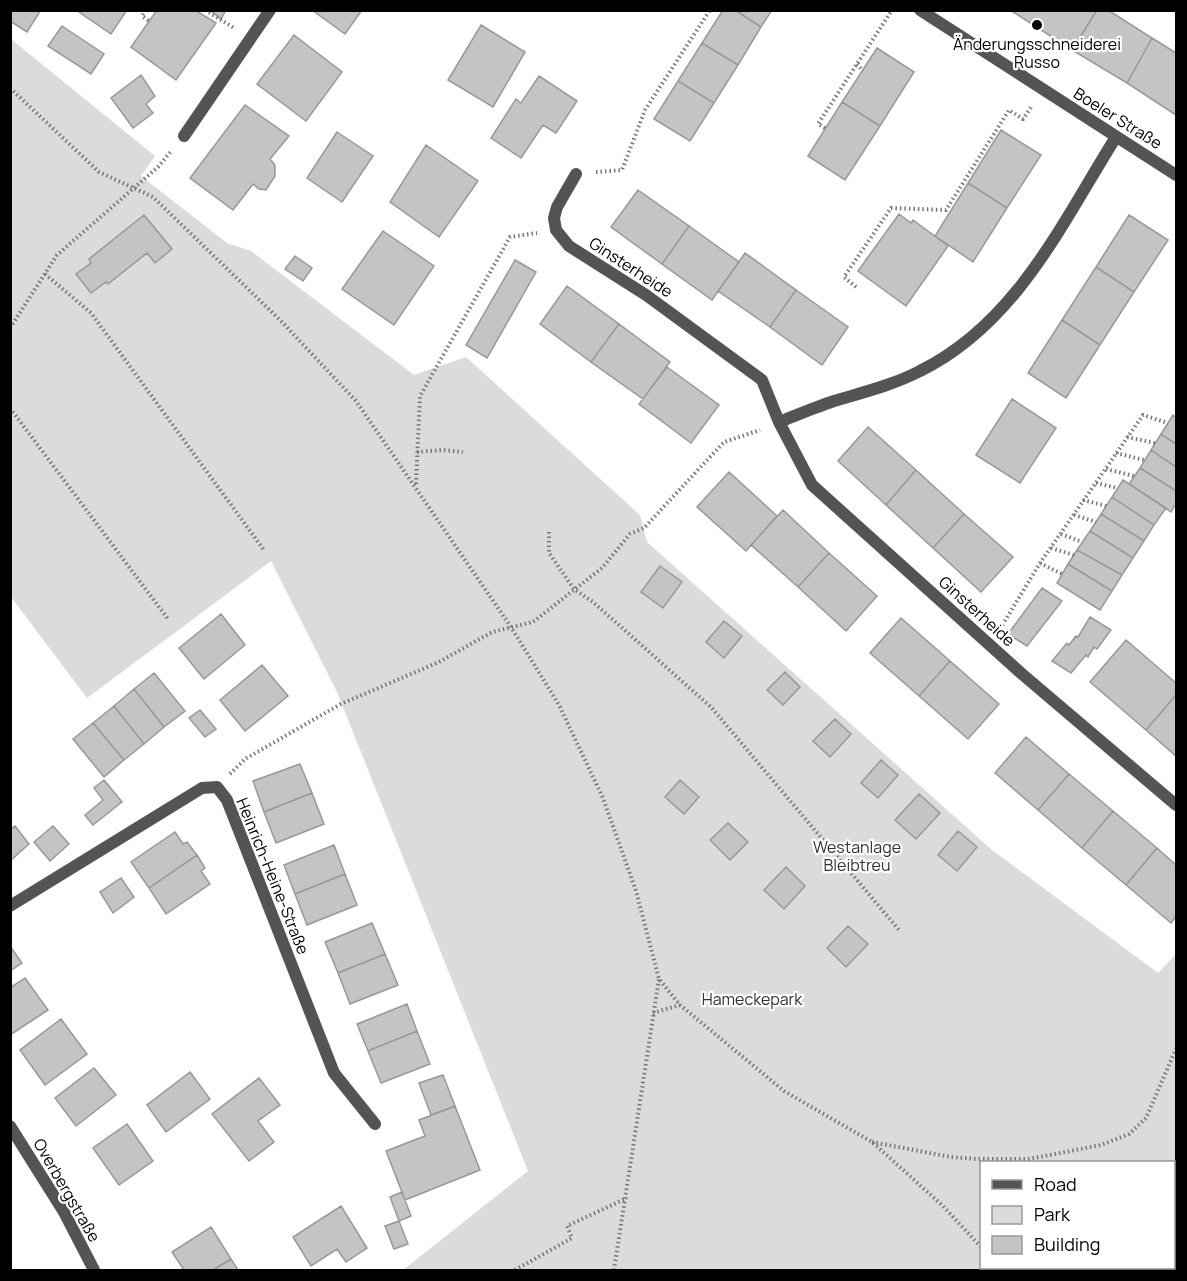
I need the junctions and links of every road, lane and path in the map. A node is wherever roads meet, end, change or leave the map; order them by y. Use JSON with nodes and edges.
{"nodes":[{"id":1,"x":146,"y":10,"type":"edge"},
{"id":2,"x":205,"y":10,"type":"edge"},
{"id":3,"x":270,"y":10,"type":"edge"},
{"id":4,"x":710,"y":10,"type":"edge"},
{"id":5,"x":892,"y":10,"type":"edge"},
{"id":6,"x":921,"y":10,"type":"edge"},
{"id":7,"x":149,"y":21,"type":"dead end"},
{"id":8,"x":250,"y":38,"type":"junction"},
{"id":9,"x":857,"y":63,"type":"junction"},
{"id":10,"x":863,"y":71,"type":"dead end"},
{"id":11,"x":10,"y":88,"type":"edge"},
{"id":12,"x":1042,"y":90,"type":"junction"},
{"id":13,"x":825,"y":128,"type":"dead end"},
{"id":14,"x":184,"y":136,"type":"joint"},
{"id":15,"x":1116,"y":136,"type":"junction"},
{"id":16,"x":576,"y":174,"type":"joint"},
{"id":17,"x":1176,"y":175,"type":"edge"},
{"id":18,"x":134,"y":188,"type":"junction"},
{"id":19,"x":556,"y":230,"type":"junction"},
{"id":20,"x":45,"y":274,"type":"junction"},
{"id":21,"x":856,"y":287,"type":"dead end"},
{"id":22,"x":10,"y":328,"type":"edge"},
{"id":23,"x":10,"y":408,"type":"edge"},
{"id":24,"x":779,"y":422,"type":"junction"},
{"id":25,"x":1168,"y":423,"type":"dead end"},
{"id":26,"x":1127,"y":437,"type":"junction"},
{"id":27,"x":1155,"y":443,"type":"dead end"},
{"id":28,"x":417,"y":452,"type":"junction"},
{"id":29,"x":463,"y":452,"type":"dead end"},
{"id":30,"x":1116,"y":453,"type":"junction"},
{"id":31,"x":1144,"y":460,"type":"dead end"},
{"id":32,"x":1106,"y":469,"type":"junction"},
{"id":33,"x":1134,"y":476,"type":"dead end"},
{"id":34,"x":1096,"y":483,"type":"junction"},
{"id":35,"x":416,"y":485,"type":"junction"},
{"id":36,"x":1117,"y":488,"type":"dead end"},
{"id":37,"x":1083,"y":501,"type":"junction"},
{"id":38,"x":1106,"y":506,"type":"dead end"},
{"id":39,"x":1074,"y":514,"type":"junction"},
{"id":40,"x":1096,"y":522,"type":"dead end"},
{"id":41,"x":549,"y":532,"type":"dead end"},
{"id":42,"x":1060,"y":534,"type":"junction"},
{"id":43,"x":1082,"y":542,"type":"dead end"},
{"id":44,"x":1051,"y":548,"type":"junction"},
{"id":45,"x":264,"y":550,"type":"dead end"},
{"id":46,"x":1074,"y":555,"type":"dead end"},
{"id":47,"x":1040,"y":563,"type":"junction"},
{"id":48,"x":1062,"y":574,"type":"dead end"},
{"id":49,"x":574,"y":589,"type":"junction"},
{"id":50,"x":168,"y":619,"type":"dead end"},
{"id":51,"x":511,"y":627,"type":"junction"},
{"id":52,"x":990,"y":645,"type":"junction"},
{"id":53,"x":217,"y":787,"type":"junction"},
{"id":54,"x":1176,"y":805,"type":"edge"},
{"id":55,"x":10,"y":906,"type":"edge"},
{"id":56,"x":899,"y":930,"type":"dead end"},
{"id":57,"x":659,"y":979,"type":"junction"},
{"id":58,"x":680,"y":1005,"type":"junction"},
{"id":59,"x":653,"y":1013,"type":"junction"},
{"id":60,"x":1176,"y":1049,"type":"edge"},
{"id":61,"x":375,"y":1124,"type":"dead end"},
{"id":62,"x":10,"y":1126,"type":"edge"},
{"id":63,"x":872,"y":1142,"type":"junction"},
{"id":64,"x":1028,"y":1161,"type":"edge"},
{"id":65,"x":627,"y":1197,"type":"junction"},
{"id":66,"x":980,"y":1247,"type":"edge"},
{"id":67,"x":94,"y":1270,"type":"edge"},
{"id":68,"x":515,"y":1270,"type":"edge"},
{"id":69,"x":614,"y":1270,"type":"edge"}],
"edges":[{"from":1,"to":7,"type":"path"},
{"from":2,"to":8,"type":"path"},
{"from":3,"to":8,"type":"street"},
{"from":4,"to":16,"type":"path"},
{"from":5,"to":9,"type":"path"},
{"from":6,"to":12,"type":"street","name":"Boeler Straße"},
{"from":8,"to":14,"type":"street"},
{"from":9,"to":10,"type":"path"},
{"from":9,"to":13,"type":"path"},
{"from":11,"to":18,"type":"path"},
{"from":12,"to":15,"type":"street","name":"Boeler Straße"},
{"from":12,"to":21,"type":"path"},
{"from":14,"to":18,"type":"path"},
{"from":15,"to":17,"type":"street","name":"Boeler Straße"},
{"from":15,"to":24,"type":"street"},
{"from":16,"to":19,"type":"street"},
{"from":18,"to":20,"type":"path"},
{"from":18,"to":35,"type":"path"},
{"from":19,"to":24,"type":"street","name":"Ginsterheide"},
{"from":19,"to":28,"type":"path"},
{"from":20,"to":22,"type":"path"},
{"from":20,"to":45,"type":"path"},
{"from":23,"to":50,"type":"path"},
{"from":24,"to":49,"type":"path"},
{"from":24,"to":52,"type":"street","name":"Ginsterheide"},
{"from":25,"to":26,"type":"path"},
{"from":26,"to":27,"type":"path"},
{"from":26,"to":30,"type":"path"},
{"from":28,"to":29,"type":"path"},
{"from":28,"to":35,"type":"path"},
{"from":30,"to":31,"type":"path"},
{"from":30,"to":32,"type":"path"},
{"from":32,"to":33,"type":"path"},
{"from":32,"to":34,"type":"path"},
{"from":34,"to":36,"type":"path"},
{"from":34,"to":37,"type":"path"},
{"from":35,"to":51,"type":"path"},
{"from":37,"to":38,"type":"path"},
{"from":37,"to":39,"type":"path"},
{"from":39,"to":40,"type":"path"},
{"from":39,"to":42,"type":"path"},
{"from":41,"to":49,"type":"path"},
{"from":42,"to":43,"type":"path"},
{"from":42,"to":44,"type":"path"},
{"from":44,"to":46,"type":"path"},
{"from":44,"to":47,"type":"path"},
{"from":47,"to":48,"type":"path"},
{"from":47,"to":52,"type":"path"},
{"from":49,"to":51,"type":"path"},
{"from":49,"to":56,"type":"path"},
{"from":51,"to":53,"type":"path"},
{"from":51,"to":57,"type":"path"},
{"from":52,"to":54,"type":"street","name":"Ginsterheide"},
{"from":53,"to":55,"type":"street","name":"Heinrich-Heine-Straße"},
{"from":53,"to":61,"type":"street","name":"Heinrich-Heine-Straße"},
{"from":57,"to":58,"type":"path"},
{"from":57,"to":59,"type":"path"},
{"from":58,"to":59,"type":"path"},
{"from":58,"to":63,"type":"path"},
{"from":59,"to":65,"type":"path"},
{"from":60,"to":64,"type":"path"},
{"from":62,"to":67,"type":"street","name":"Overbergstraße"},
{"from":63,"to":64,"type":"path"},
{"from":63,"to":66,"type":"path"},
{"from":65,"to":68,"type":"path"},
{"from":65,"to":69,"type":"path"}]}
